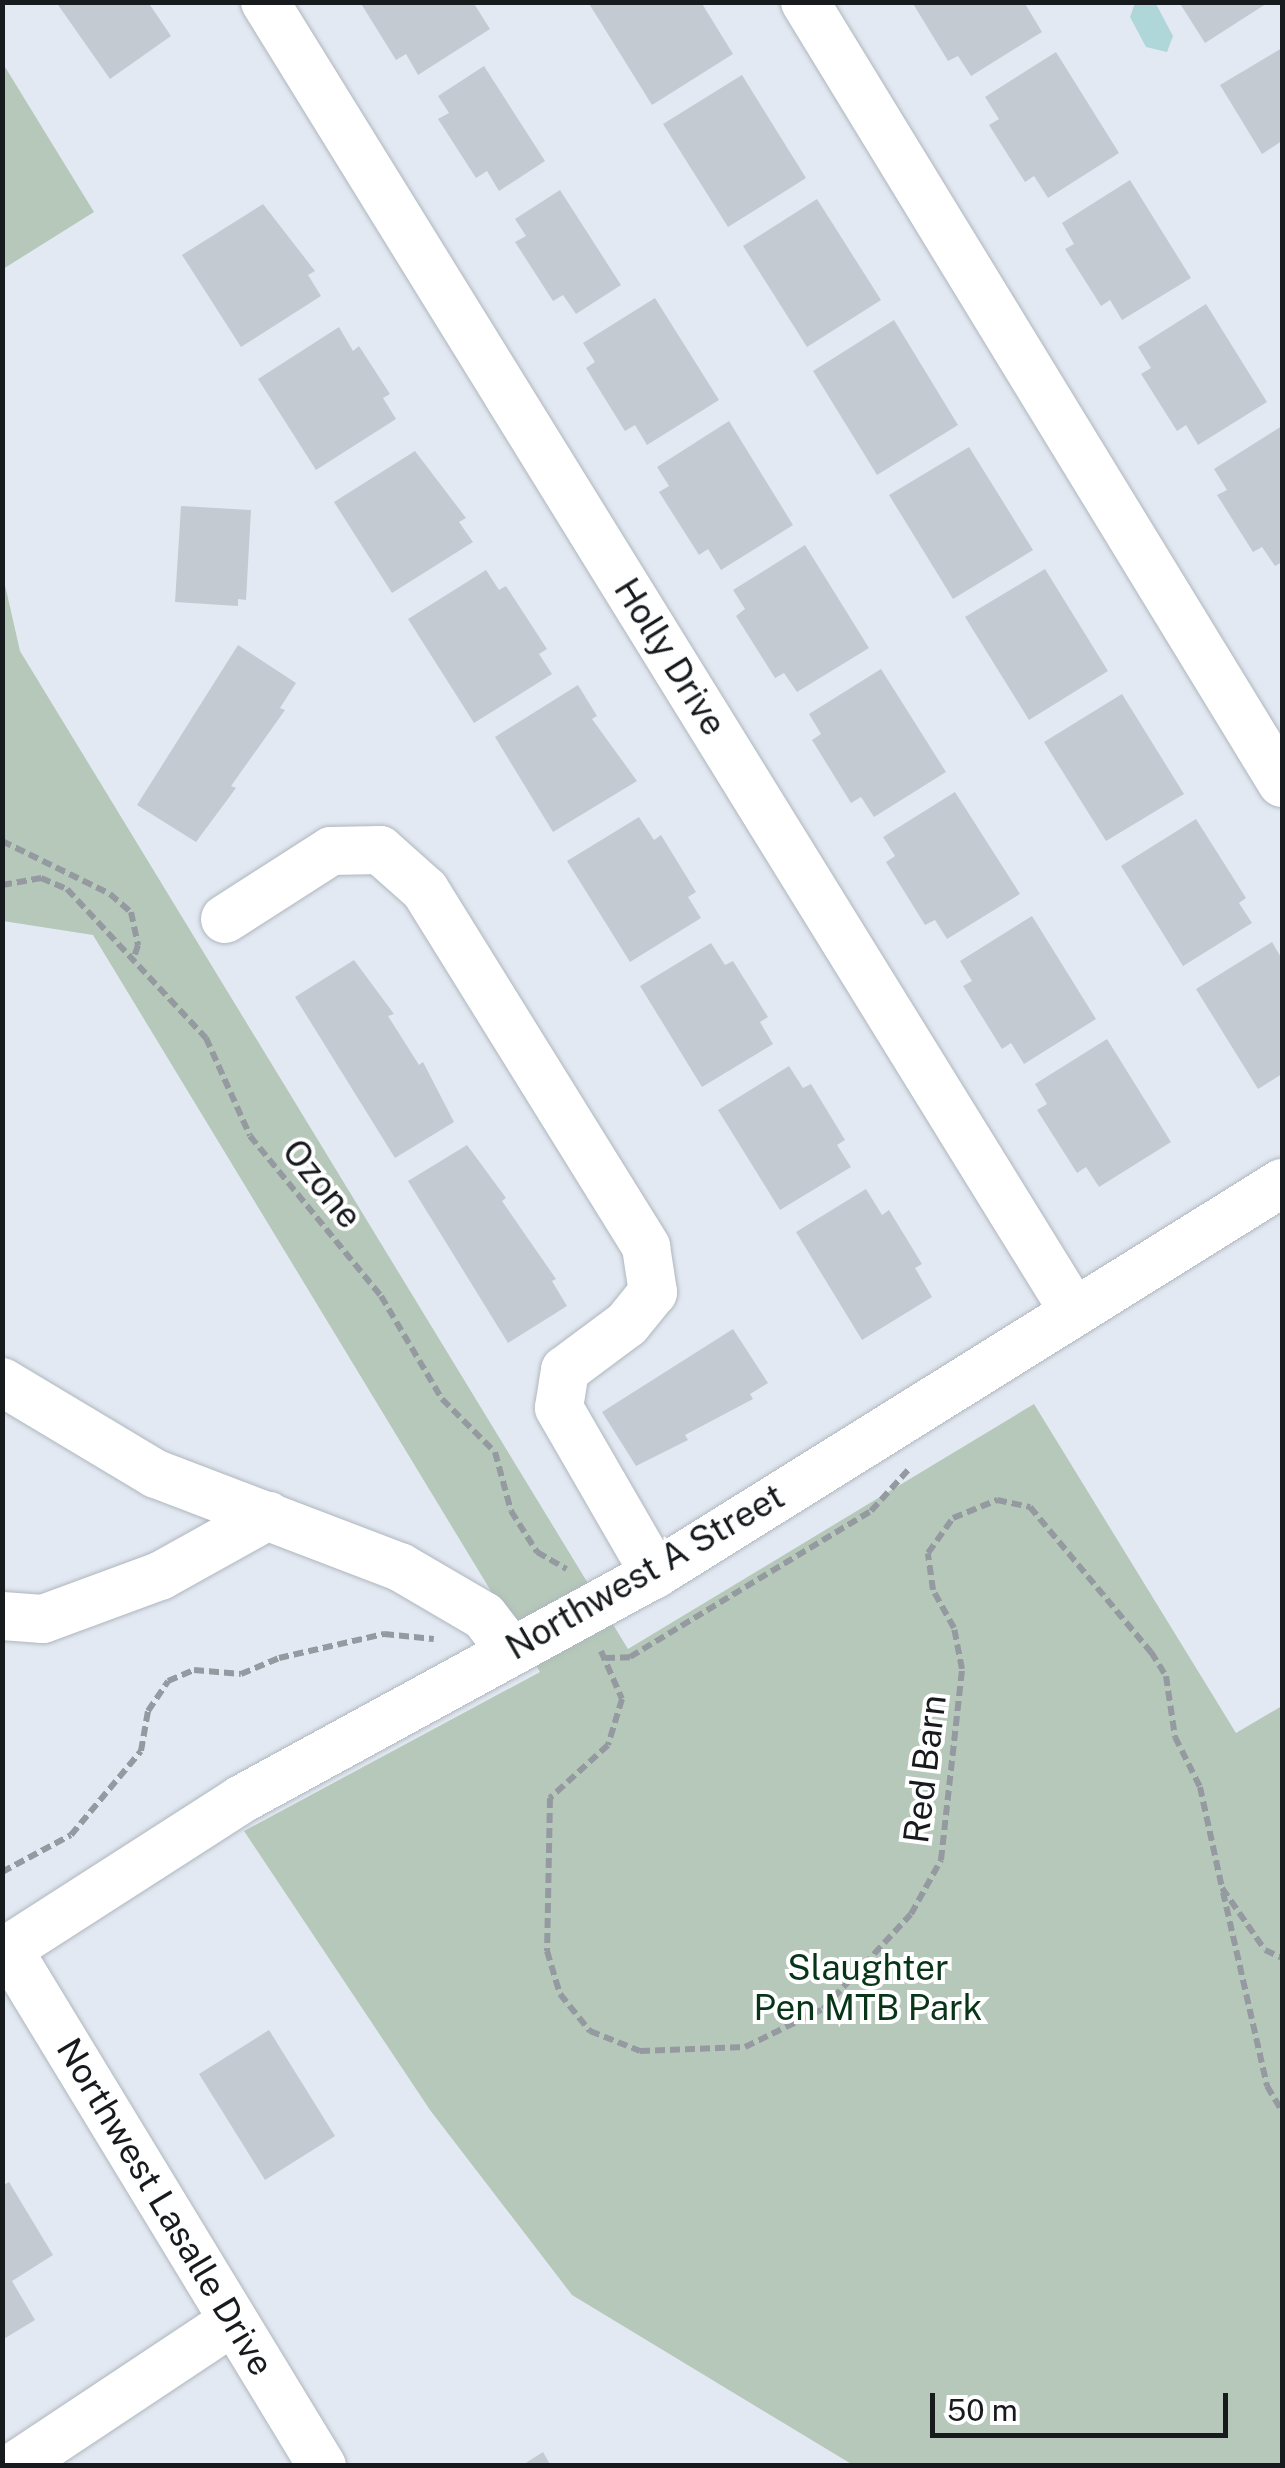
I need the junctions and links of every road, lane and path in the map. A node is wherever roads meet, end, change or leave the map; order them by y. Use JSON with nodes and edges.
{"nodes":[{"id":1,"x":265,"y":2,"type":"edge"},
{"id":2,"x":805,"y":2,"type":"edge"},
{"id":3,"x":1282,"y":783,"type":"edge"},
{"id":4,"x":2,"y":841,"type":"edge"},
{"id":5,"x":2,"y":886,"type":"edge"},
{"id":6,"x":226,"y":920,"type":"dead end"},
{"id":7,"x":132,"y":961,"type":"junction"},
{"id":8,"x":1282,"y":1182,"type":"edge"},
{"id":9,"x":1074,"y":1312,"type":"junction"},
{"id":10,"x":2,"y":1382,"type":"edge"},
{"id":11,"x":923,"y":1454,"type":"dead end"},
{"id":12,"x":268,"y":1516,"type":"junction"},
{"id":13,"x":566,"y":1569,"type":"dead end"},
{"id":14,"x":655,"y":1574,"type":"junction"},
{"id":15,"x":2,"y":1616,"type":"edge"},
{"id":16,"x":444,"y":1640,"type":"dead end"},
{"id":17,"x":510,"y":1650,"type":"junction"},
{"id":18,"x":2,"y":1872,"type":"edge"},
{"id":19,"x":1222,"y":1888,"type":"junction"},
{"id":20,"x":5,"y":1951,"type":"edge"},
{"id":21,"x":1282,"y":1958,"type":"edge"},
{"id":22,"x":1282,"y":2111,"type":"edge"},
{"id":23,"x":234,"y":2321,"type":"junction"},
{"id":24,"x":15,"y":2466,"type":"edge"},
{"id":25,"x":322,"y":2466,"type":"edge"}],
"edges":[{"from":1,"to":9,"type":"street","name":"Holly Drive"},
{"from":2,"to":3,"type":"street"},
{"from":4,"to":7,"type":"path"},
{"from":5,"to":7,"type":"path","name":"Ozone"},
{"from":6,"to":14,"type":"street"},
{"from":7,"to":13,"type":"path","name":"Ozone"},
{"from":8,"to":9,"type":"street","name":"Northwest A Street"},
{"from":9,"to":14,"type":"street","name":"Northwest A Street"},
{"from":10,"to":12,"type":"street"},
{"from":11,"to":19,"type":"path","name":"Red Barn"},
{"from":12,"to":15,"type":"street"},
{"from":12,"to":17,"type":"street"},
{"from":14,"to":17,"type":"street","name":"Northwest A Street"},
{"from":16,"to":18,"type":"path"},
{"from":17,"to":20,"type":"street","name":"Northwest A Street"},
{"from":19,"to":21,"type":"path","name":"Red Barn"},
{"from":19,"to":22,"type":"path"},
{"from":20,"to":23,"type":"street","name":"Northwest Lasalle Drive"},
{"from":23,"to":24,"type":"street"},
{"from":23,"to":25,"type":"street","name":"Northwest Lasalle Drive"}]}
